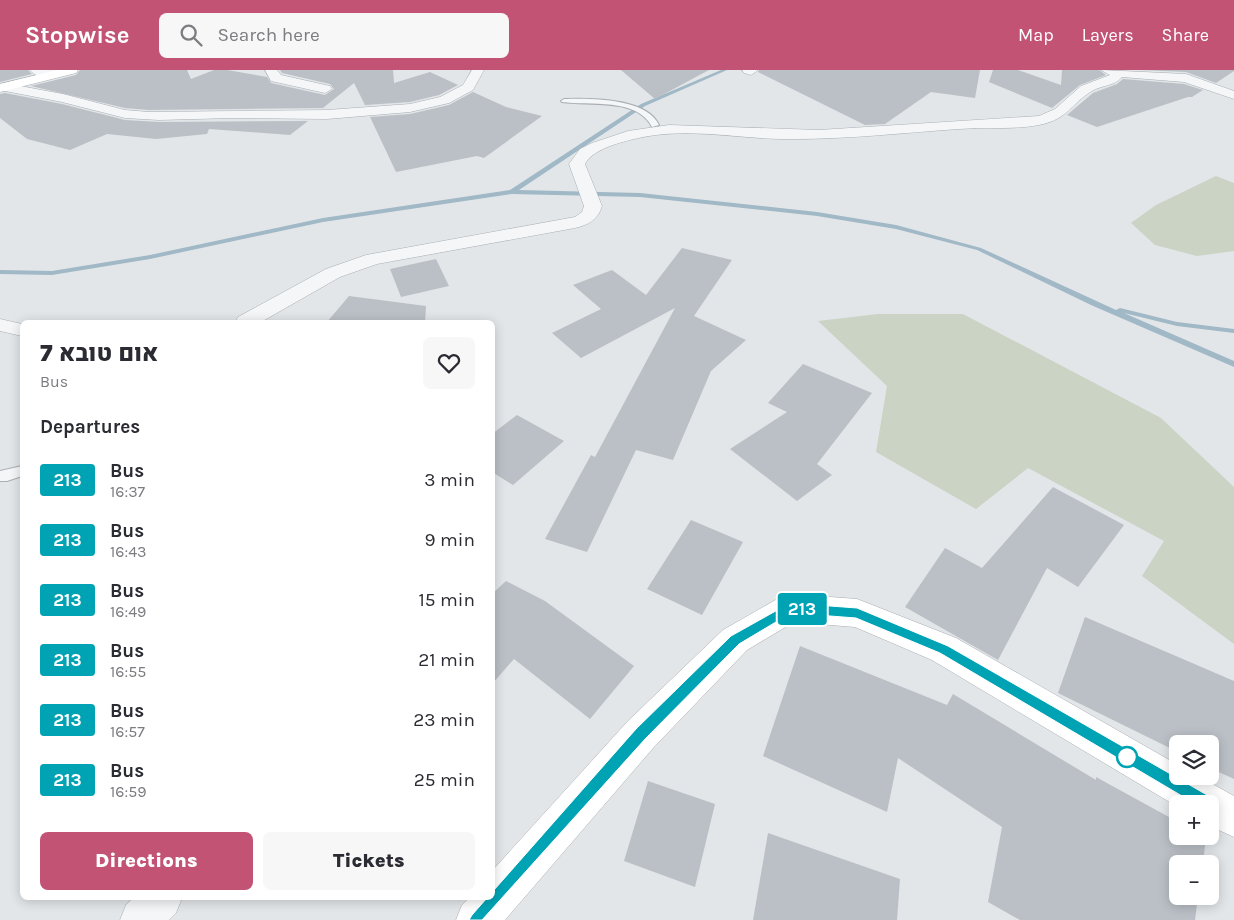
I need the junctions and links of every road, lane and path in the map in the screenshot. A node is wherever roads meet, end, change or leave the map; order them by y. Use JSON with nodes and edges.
{"nodes":[{"id":1,"x":36,"y":70,"type":"edge"},
{"id":2,"x":72,"y":70,"type":"edge"},
{"id":3,"x":271,"y":70,"type":"edge"},
{"id":4,"x":478,"y":70,"type":"edge"},
{"id":5,"x":1111,"y":72,"type":"edge"},
{"id":6,"x":58,"y":73,"type":"junction"},
{"id":7,"x":2,"y":87,"type":"edge"},
{"id":8,"x":325,"y":89,"type":"dead end"},
{"id":9,"x":1234,"y":95,"type":"edge"},
{"id":10,"x":564,"y":101,"type":"dead end"},
{"id":11,"x":656,"y":125,"type":"dead end"},
{"id":12,"x":250,"y":320,"type":"edge"},
{"id":13,"x":0,"y":325,"type":"edge"},
{"id":14,"x":20,"y":330,"type":"edge"},
{"id":15,"x":20,"y":472,"type":"edge"},
{"id":16,"x":0,"y":476,"type":"edge"},
{"id":17,"x":1195,"y":795,"type":"edge"},
{"id":18,"x":1219,"y":809,"type":"edge"},
{"id":19,"x":1234,"y":818,"type":"edge"},
{"id":20,"x":158,"y":900,"type":"edge"},
{"id":21,"x":495,"y":900,"type":"edge"},
{"id":22,"x":495,"y":900,"type":"edge"},
{"id":23,"x":141,"y":920,"type":"edge"},
{"id":24,"x":477,"y":920,"type":"edge"}],
"edges":[{"from":1,"to":6,"type":"street"},
{"from":2,"to":6,"type":"street"},
{"from":3,"to":8,"type":"street"},
{"from":4,"to":7,"type":"street"},
{"from":5,"to":9,"type":"street"},
{"from":5,"to":12,"type":"street"},
{"from":6,"to":7,"type":"street"},
{"from":10,"to":11,"type":"lane"},
{"from":13,"to":14,"type":"street"},
{"from":15,"to":16,"type":"lane"},
{"from":17,"to":22,"type":"street"},
{"from":18,"to":19,"type":"street"},
{"from":20,"to":23,"type":"street"},
{"from":21,"to":24,"type":"street"}]}
